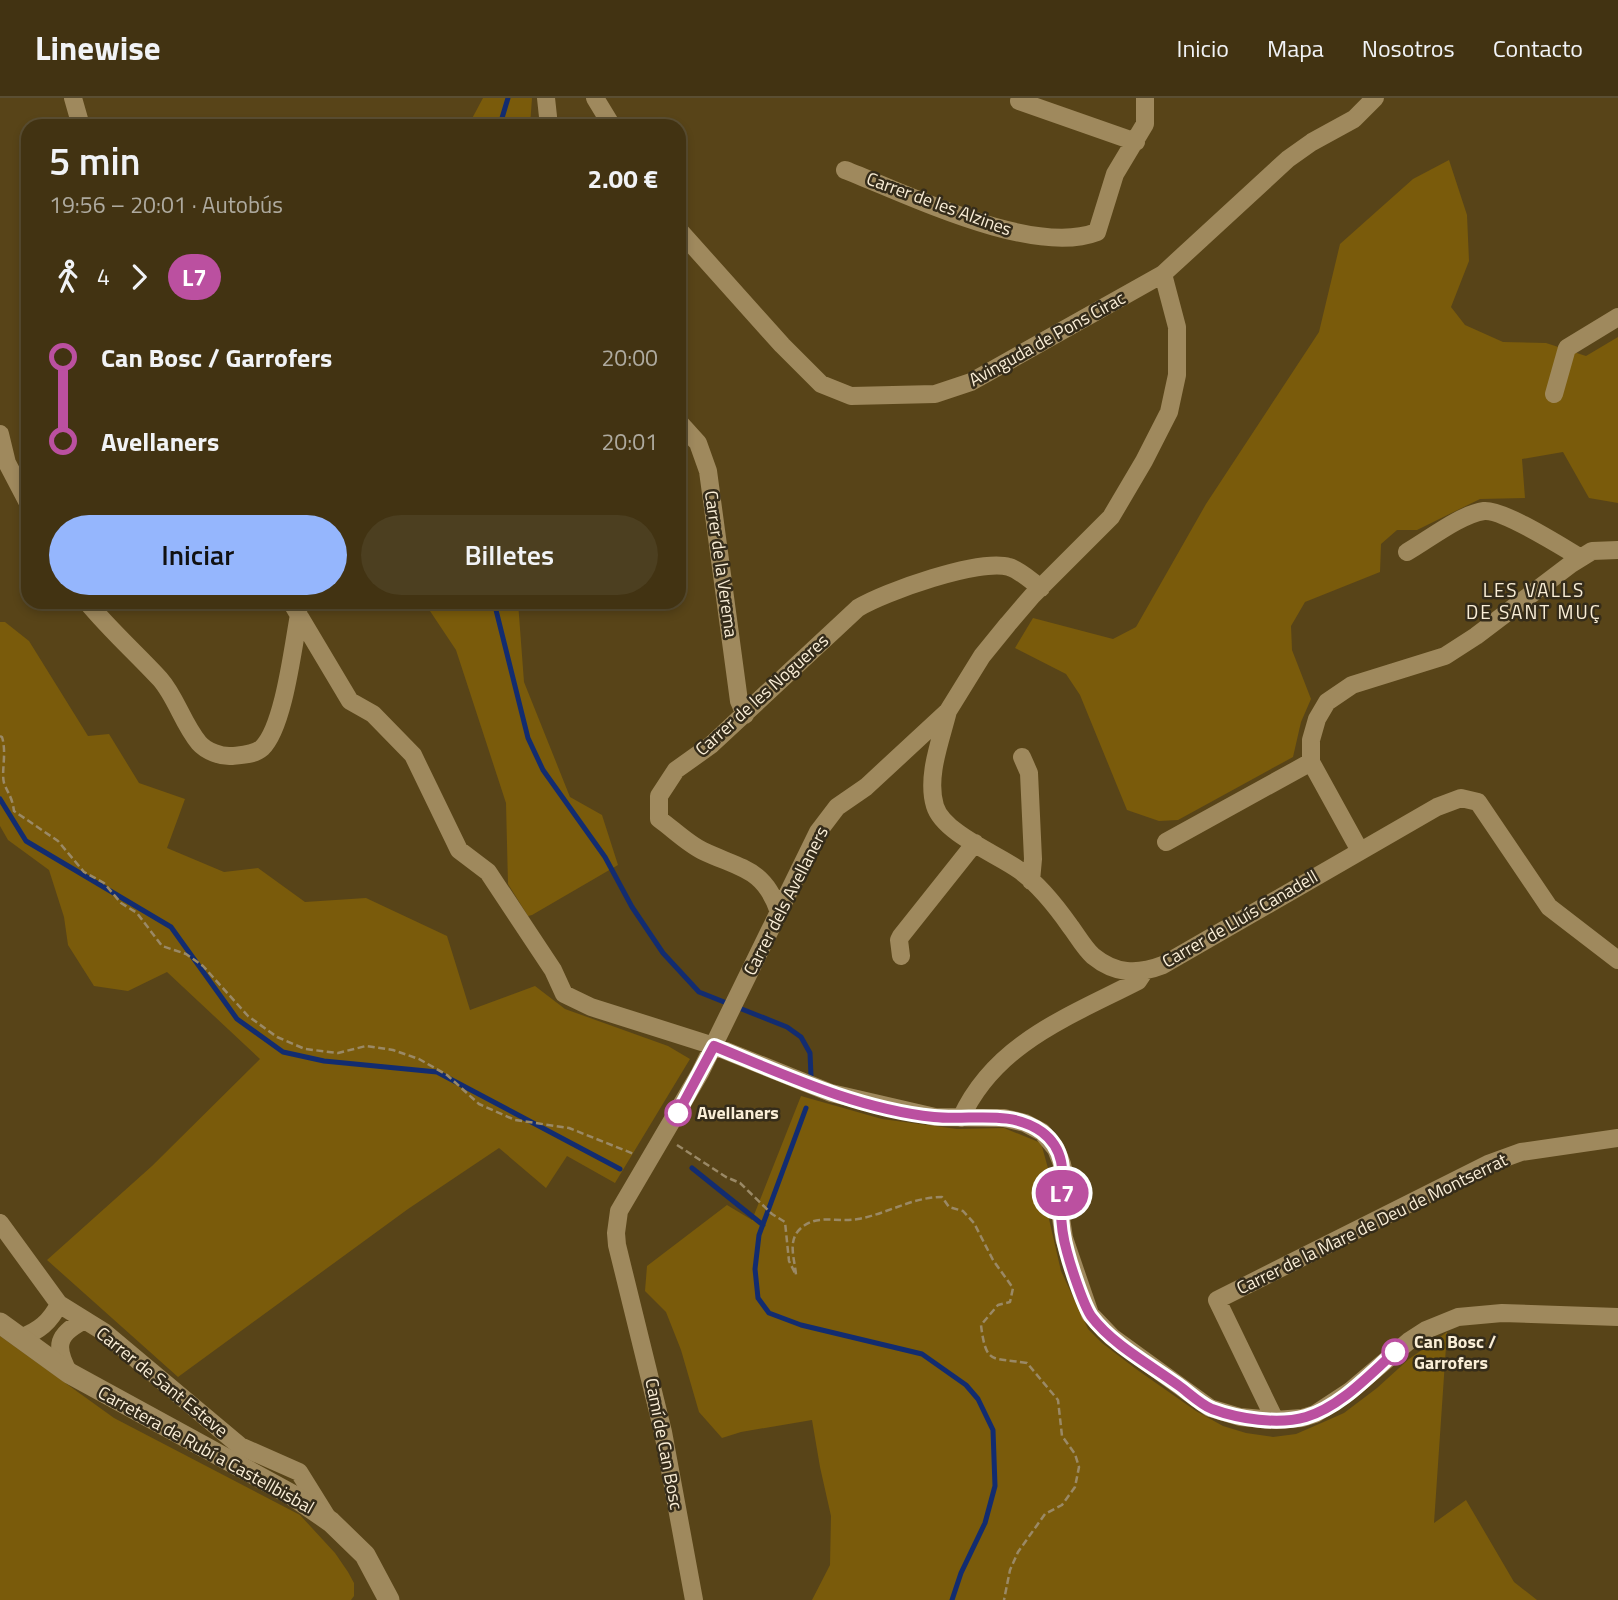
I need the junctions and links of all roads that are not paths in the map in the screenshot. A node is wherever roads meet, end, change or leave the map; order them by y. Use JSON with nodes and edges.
{"nodes":[{"id":1,"x":73,"y":98,"type":"edge"},
{"id":2,"x":546,"y":98,"type":"edge"},
{"id":3,"x":596,"y":98,"type":"edge"},
{"id":4,"x":1145,"y":98,"type":"edge"},
{"id":5,"x":1375,"y":98,"type":"edge"},
{"id":6,"x":1019,"y":101,"type":"dead end"},
{"id":7,"x":79,"y":119,"type":"edge"},
{"id":8,"x":548,"y":119,"type":"edge"},
{"id":9,"x":608,"y":119,"type":"edge"},
{"id":10,"x":1136,"y":142,"type":"junction"},
{"id":11,"x":845,"y":170,"type":"dead end"},
{"id":12,"x":686,"y":238,"type":"edge"},
{"id":13,"x":1163,"y":274,"type":"junction"},
{"id":14,"x":1618,"y":317,"type":"edge"},
{"id":15,"x":1554,"y":394,"type":"dead end"},
{"id":16,"x":686,"y":430,"type":"edge"},
{"id":17,"x":0,"y":434,"type":"edge"},
{"id":18,"x":21,"y":490,"type":"edge"},
{"id":19,"x":1618,"y":550,"type":"edge"},
{"id":20,"x":1407,"y":552,"type":"dead end"},
{"id":21,"x":1581,"y":558,"type":"junction"},
{"id":22,"x":1041,"y":588,"type":"junction"},
{"id":23,"x":93,"y":609,"type":"edge"},
{"id":24,"x":295,"y":609,"type":"edge"},
{"id":25,"x":948,"y":711,"type":"junction"},
{"id":26,"x":745,"y":715,"type":"junction"},
{"id":27,"x":1022,"y":757,"type":"dead end"},
{"id":28,"x":1311,"y":762,"type":"junction"},
{"id":29,"x":1166,"y":842,"type":"dead end"},
{"id":30,"x":975,"y":843,"type":"junction"},
{"id":31,"x":1360,"y":851,"type":"junction"},
{"id":32,"x":1031,"y":881,"type":"junction"},
{"id":33,"x":779,"y":912,"type":"junction"},
{"id":34,"x":901,"y":956,"type":"dead end"},
{"id":35,"x":1618,"y":960,"type":"edge"},
{"id":36,"x":1144,"y":972,"type":"junction"},
{"id":37,"x":714,"y":1046,"type":"junction"},
{"id":38,"x":961,"y":1118,"type":"junction"},
{"id":39,"x":1618,"y":1138,"type":"edge"},
{"id":40,"x":0,"y":1223,"type":"edge"},
{"id":41,"x":628,"y":1290,"type":"joint"},
{"id":42,"x":59,"y":1304,"type":"junction"},
{"id":43,"x":1618,"y":1317,"type":"edge"},
{"id":44,"x":85,"y":1320,"type":"junction"},
{"id":45,"x":0,"y":1323,"type":"edge"},
{"id":46,"x":20,"y":1338,"type":"junction"},
{"id":47,"x":69,"y":1373,"type":"junction"},
{"id":48,"x":1275,"y":1420,"type":"junction"},
{"id":49,"x":331,"y":1522,"type":"junction"},
{"id":50,"x":389,"y":1600,"type":"edge"},
{"id":51,"x":694,"y":1600,"type":"edge"}],
"edges":[{"from":1,"to":7,"type":"street"},
{"from":2,"to":8,"type":"street"},
{"from":3,"to":9,"type":"street"},
{"from":4,"to":10,"type":"street","name":"Carrer de les Alzines"},
{"from":5,"to":13,"type":"street","name":"Avinguda de Pons Cirac"},
{"from":6,"to":10,"type":"street"},
{"from":10,"to":11,"type":"street","name":"Carrer de les Alzines"},
{"from":12,"to":13,"type":"street","name":"Avinguda de Pons Cirac"},
{"from":13,"to":22,"type":"street","name":"Carrer dels Avellaners"},
{"from":14,"to":15,"type":"street"},
{"from":16,"to":26,"type":"street","name":"Carrer de la Verema"},
{"from":17,"to":18,"type":"street"},
{"from":19,"to":21,"type":"street"},
{"from":20,"to":21,"type":"street"},
{"from":21,"to":28,"type":"street"},
{"from":22,"to":25,"type":"street","name":"Carrer dels Avellaners"},
{"from":22,"to":26,"type":"street","name":"Carrer de les Nogueres"},
{"from":23,"to":24,"type":"street"},
{"from":24,"to":37,"type":"street"},
{"from":25,"to":30,"type":"street","name":"Carrer de Lluís Canadell"},
{"from":25,"to":33,"type":"street","name":"Carrer dels Avellaners"},
{"from":26,"to":33,"type":"street","name":"Carrer de les Nogueres"},
{"from":27,"to":32,"type":"street"},
{"from":28,"to":29,"type":"street"},
{"from":28,"to":31,"type":"street"},
{"from":30,"to":32,"type":"street","name":"Carrer de Lluís Canadell"},
{"from":30,"to":34,"type":"street"},
{"from":31,"to":35,"type":"street","name":"Carrer de Lluís Canadell"},
{"from":31,"to":36,"type":"street","name":"Carrer de Lluís Canadell"},
{"from":32,"to":36,"type":"street","name":"Carrer de Lluís Canadell"},
{"from":33,"to":37,"type":"street","name":"Carrer dels Avellaners"},
{"from":36,"to":38,"type":"street"},
{"from":37,"to":38,"type":"street"},
{"from":37,"to":41,"type":"street","name":"Carrer dels Avellaners"},
{"from":38,"to":48,"type":"street"},
{"from":39,"to":48,"type":"street","name":"Carrer de la Mare de Deu de Montserrat"},
{"from":40,"to":42,"type":"street","name":"Carrer de Sant Esteve"},
{"from":41,"to":51,"type":"street","name":"Camí de Can Bosc"},
{"from":42,"to":44,"type":"street","name":"Carrer de Sant Esteve"},
{"from":42,"to":46,"type":"street"},
{"from":43,"to":48,"type":"street"},
{"from":44,"to":47,"type":"street","name":"Carrer de Sant Esteve"},
{"from":44,"to":49,"type":"street","name":"Carrer de Sant Esteve"},
{"from":45,"to":46,"type":"street","name":"Carretera de Rubí a Castellbisbal"},
{"from":46,"to":47,"type":"street","name":"Carretera de Rubí a Castellbisbal"},
{"from":47,"to":49,"type":"street","name":"Carretera de Rubí a Castellbisbal"},
{"from":49,"to":50,"type":"street","name":"Carretera de Rubí a Castellbisbal"}]}
